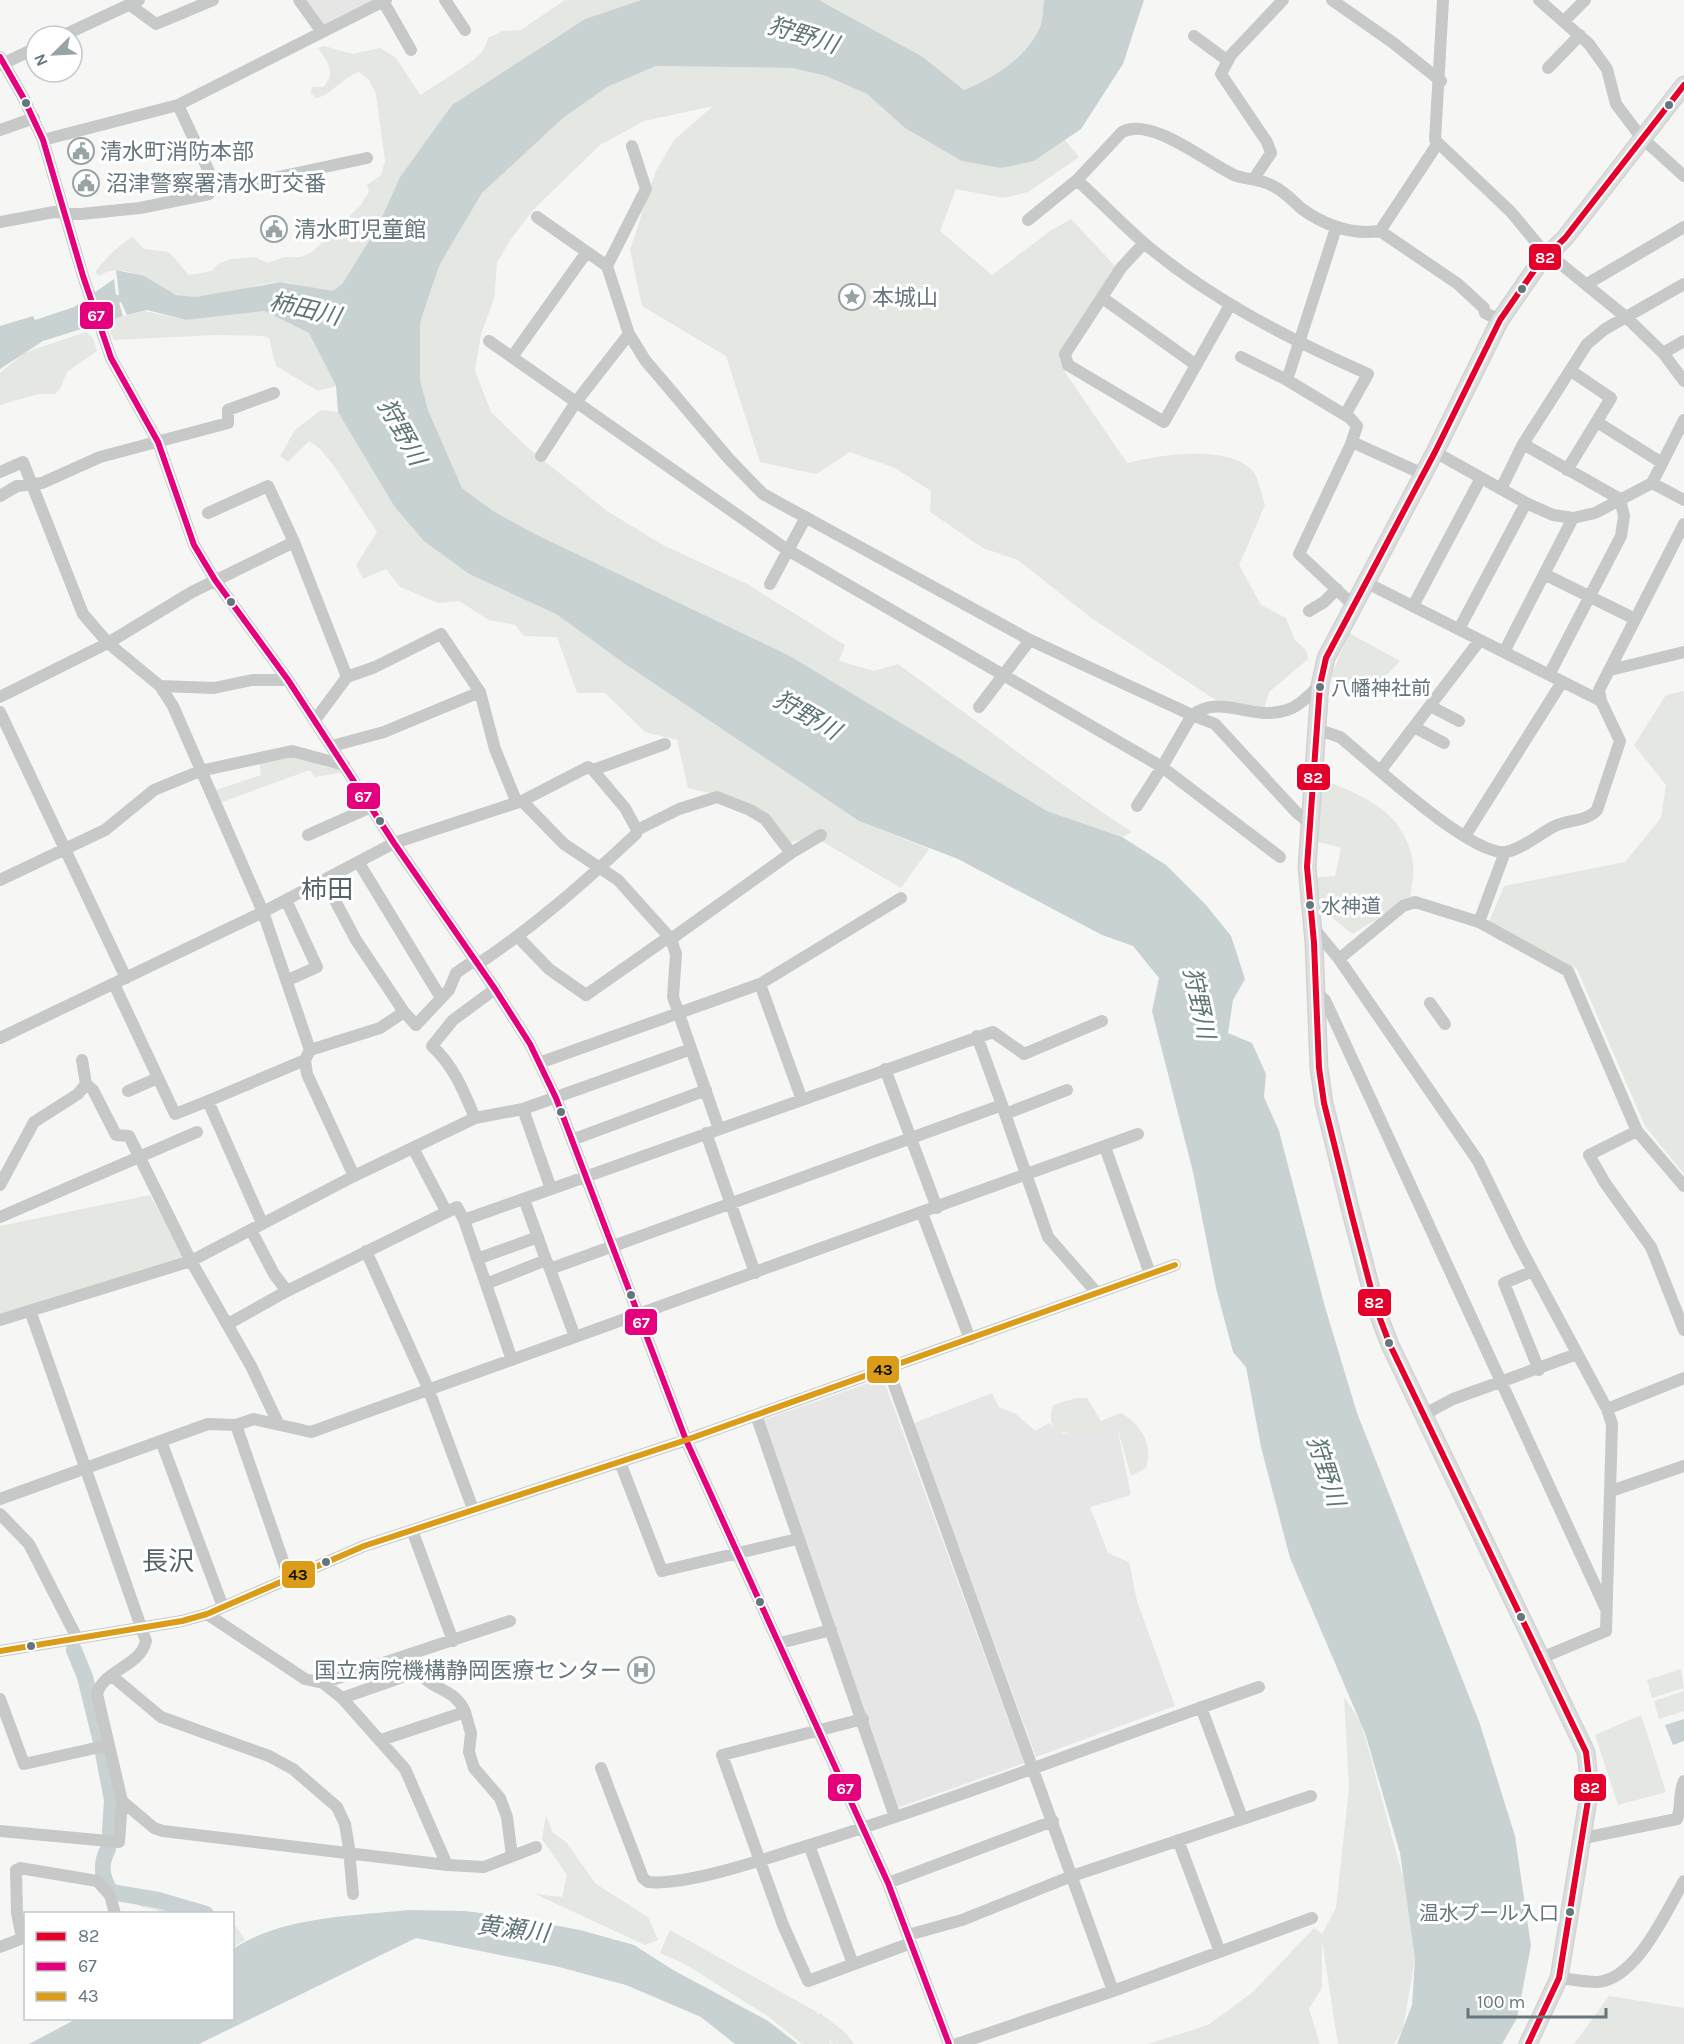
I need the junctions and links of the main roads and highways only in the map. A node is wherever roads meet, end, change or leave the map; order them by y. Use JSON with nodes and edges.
{"nodes":[{"id":1,"x":1684,"y":85,"type":"edge"},
{"id":2,"x":1528,"y":2044,"type":"edge"}],
"edges":[{"from":1,"to":2,"type":"main road"}]}
